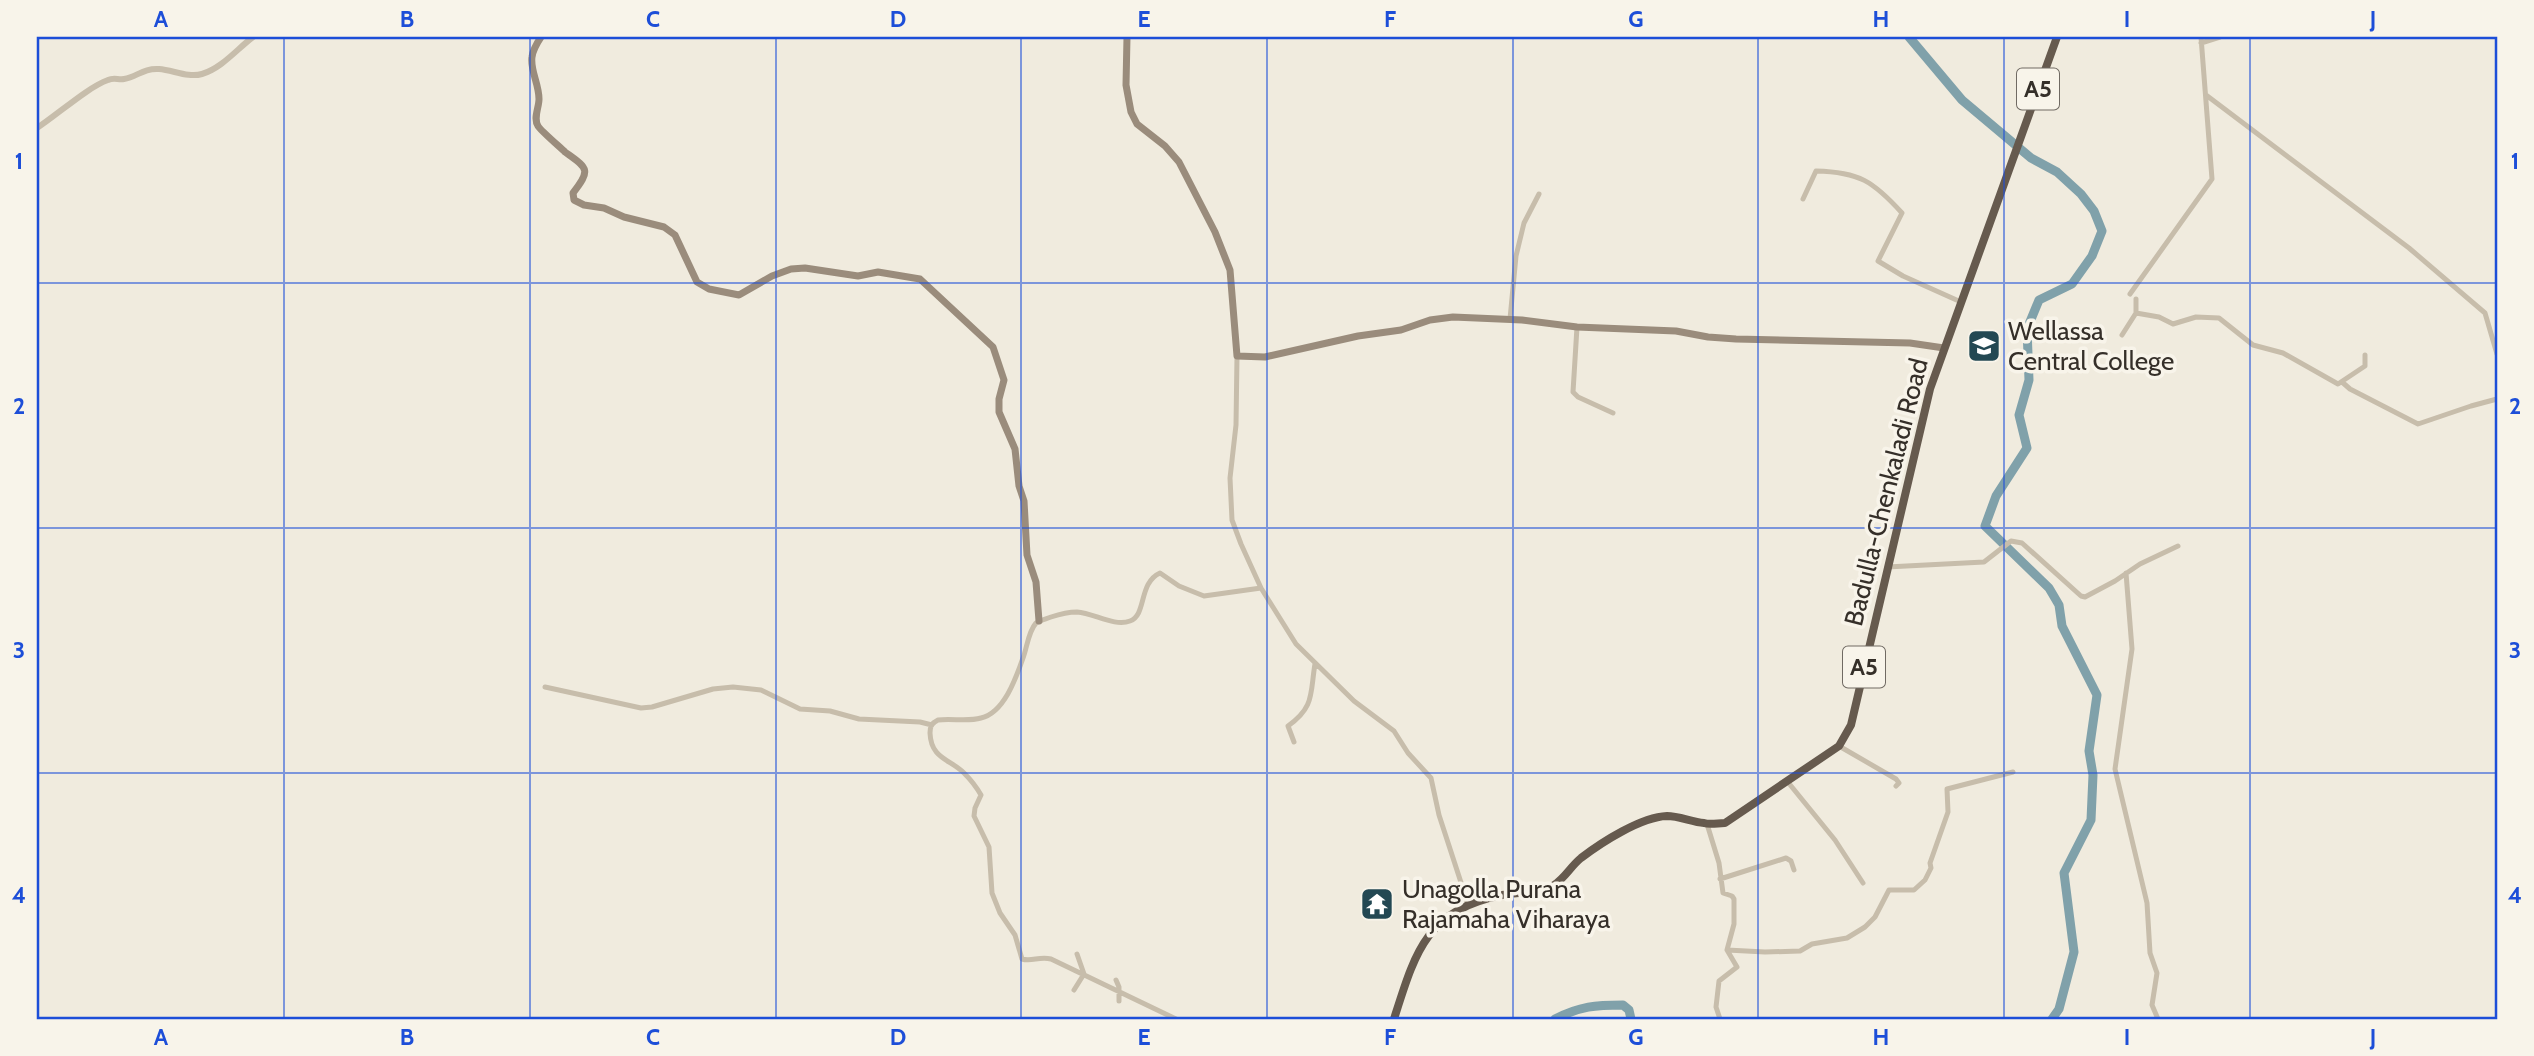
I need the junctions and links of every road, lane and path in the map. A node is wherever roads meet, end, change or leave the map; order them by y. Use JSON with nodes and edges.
{"nodes":[{"id":1,"x":253,"y":37,"type":"edge"},
{"id":2,"x":541,"y":37,"type":"edge"},
{"id":3,"x":1127,"y":37,"type":"edge"},
{"id":4,"x":2057,"y":37,"type":"edge"},
{"id":5,"x":2220,"y":37,"type":"edge"},
{"id":6,"x":2201,"y":40,"type":"edge"},
{"id":7,"x":2206,"y":95,"type":"junction"},
{"id":8,"x":37,"y":128,"type":"edge"},
{"id":9,"x":1539,"y":194,"type":"dead end"},
{"id":10,"x":1804,"y":199,"type":"dead end"},
{"id":11,"x":2130,"y":294,"type":"dead end"},
{"id":12,"x":2136,"y":299,"type":"dead end"},
{"id":13,"x":1961,"y":302,"type":"junction"},
{"id":14,"x":2136,"y":313,"type":"junction"},
{"id":15,"x":1510,"y":319,"type":"junction"},
{"id":16,"x":1577,"y":327,"type":"junction"},
{"id":17,"x":2122,"y":335,"type":"dead end"},
{"id":18,"x":1944,"y":348,"type":"junction"},
{"id":19,"x":2497,"y":354,"type":"edge"},
{"id":20,"x":2365,"y":355,"type":"dead end"},
{"id":21,"x":1237,"y":356,"type":"junction"},
{"id":22,"x":2342,"y":382,"type":"junction"},
{"id":23,"x":2497,"y":399,"type":"edge"},
{"id":24,"x":1613,"y":413,"type":"dead end"},
{"id":25,"x":2178,"y":546,"type":"dead end"},
{"id":26,"x":1887,"y":567,"type":"junction"},
{"id":27,"x":2126,"y":573,"type":"junction"},
{"id":28,"x":1261,"y":588,"type":"junction"},
{"id":29,"x":1039,"y":621,"type":"junction"},
{"id":30,"x":1315,"y":664,"type":"junction"},
{"id":31,"x":545,"y":687,"type":"dead end"},
{"id":32,"x":932,"y":725,"type":"junction"},
{"id":33,"x":1294,"y":743,"type":"dead end"},
{"id":34,"x":1839,"y":746,"type":"junction"},
{"id":35,"x":2012,"y":772,"type":"dead end"},
{"id":36,"x":1787,"y":781,"type":"junction"},
{"id":37,"x":1896,"y":786,"type":"dead end"},
{"id":38,"x":1707,"y":824,"type":"junction"},
{"id":39,"x":1794,"y":870,"type":"dead end"},
{"id":40,"x":1720,"y":879,"type":"junction"},
{"id":41,"x":1863,"y":883,"type":"dead end"},
{"id":42,"x":1468,"y":904,"type":"junction"},
{"id":43,"x":1727,"y":950,"type":"junction"},
{"id":44,"x":1077,"y":954,"type":"dead end"},
{"id":45,"x":1084,"y":974,"type":"junction"},
{"id":46,"x":1116,"y":980,"type":"dead end"},
{"id":47,"x":1074,"y":990,"type":"dead end"},
{"id":48,"x":1119,"y":992,"type":"junction"},
{"id":49,"x":1119,"y":1001,"type":"dead end"},
{"id":50,"x":1176,"y":1019,"type":"edge"},
{"id":51,"x":1394,"y":1019,"type":"edge"},
{"id":52,"x":1720,"y":1019,"type":"edge"},
{"id":53,"x":2158,"y":1019,"type":"edge"}],
"edges":[{"from":1,"to":8,"type":"street"},
{"from":2,"to":29,"type":"main road"},
{"from":3,"to":21,"type":"main road"},
{"from":4,"to":13,"type":"highway","name":"Badulla-Chenkaladi Road","number":"A5"},
{"from":5,"to":6,"type":"street"},
{"from":6,"to":7,"type":"street"},
{"from":7,"to":11,"type":"street"},
{"from":7,"to":19,"type":"street"},
{"from":9,"to":15,"type":"street"},
{"from":10,"to":13,"type":"street"},
{"from":12,"to":14,"type":"street"},
{"from":13,"to":18,"type":"highway","name":"Badulla-Chenkaladi Road","number":"A5"},
{"from":14,"to":17,"type":"street"},
{"from":14,"to":22,"type":"street"},
{"from":15,"to":16,"type":"main road"},
{"from":15,"to":21,"type":"main road"},
{"from":16,"to":18,"type":"main road"},
{"from":16,"to":24,"type":"street"},
{"from":18,"to":26,"type":"highway","name":"Badulla-Chenkaladi Road","number":"A5"},
{"from":20,"to":22,"type":"street"},
{"from":21,"to":28,"type":"street"},
{"from":22,"to":23,"type":"street"},
{"from":25,"to":27,"type":"street"},
{"from":26,"to":27,"type":"street"},
{"from":26,"to":34,"type":"highway","name":"Badulla-Chenkaladi Road","number":"A5"},
{"from":27,"to":53,"type":"street"},
{"from":28,"to":29,"type":"street"},
{"from":28,"to":30,"type":"street"},
{"from":29,"to":32,"type":"street"},
{"from":30,"to":33,"type":"street"},
{"from":30,"to":42,"type":"street"},
{"from":31,"to":32,"type":"street"},
{"from":32,"to":45,"type":"street"},
{"from":34,"to":36,"type":"highway"},
{"from":34,"to":37,"type":"street"},
{"from":35,"to":43,"type":"street"},
{"from":36,"to":38,"type":"highway"},
{"from":36,"to":41,"type":"street"},
{"from":38,"to":40,"type":"street"},
{"from":38,"to":42,"type":"highway"},
{"from":39,"to":40,"type":"street"},
{"from":40,"to":43,"type":"street"},
{"from":42,"to":51,"type":"highway"},
{"from":43,"to":52,"type":"street"},
{"from":44,"to":45,"type":"street"},
{"from":45,"to":47,"type":"street"},
{"from":45,"to":48,"type":"street"},
{"from":46,"to":48,"type":"street"},
{"from":48,"to":49,"type":"street"},
{"from":48,"to":50,"type":"street"}]}
